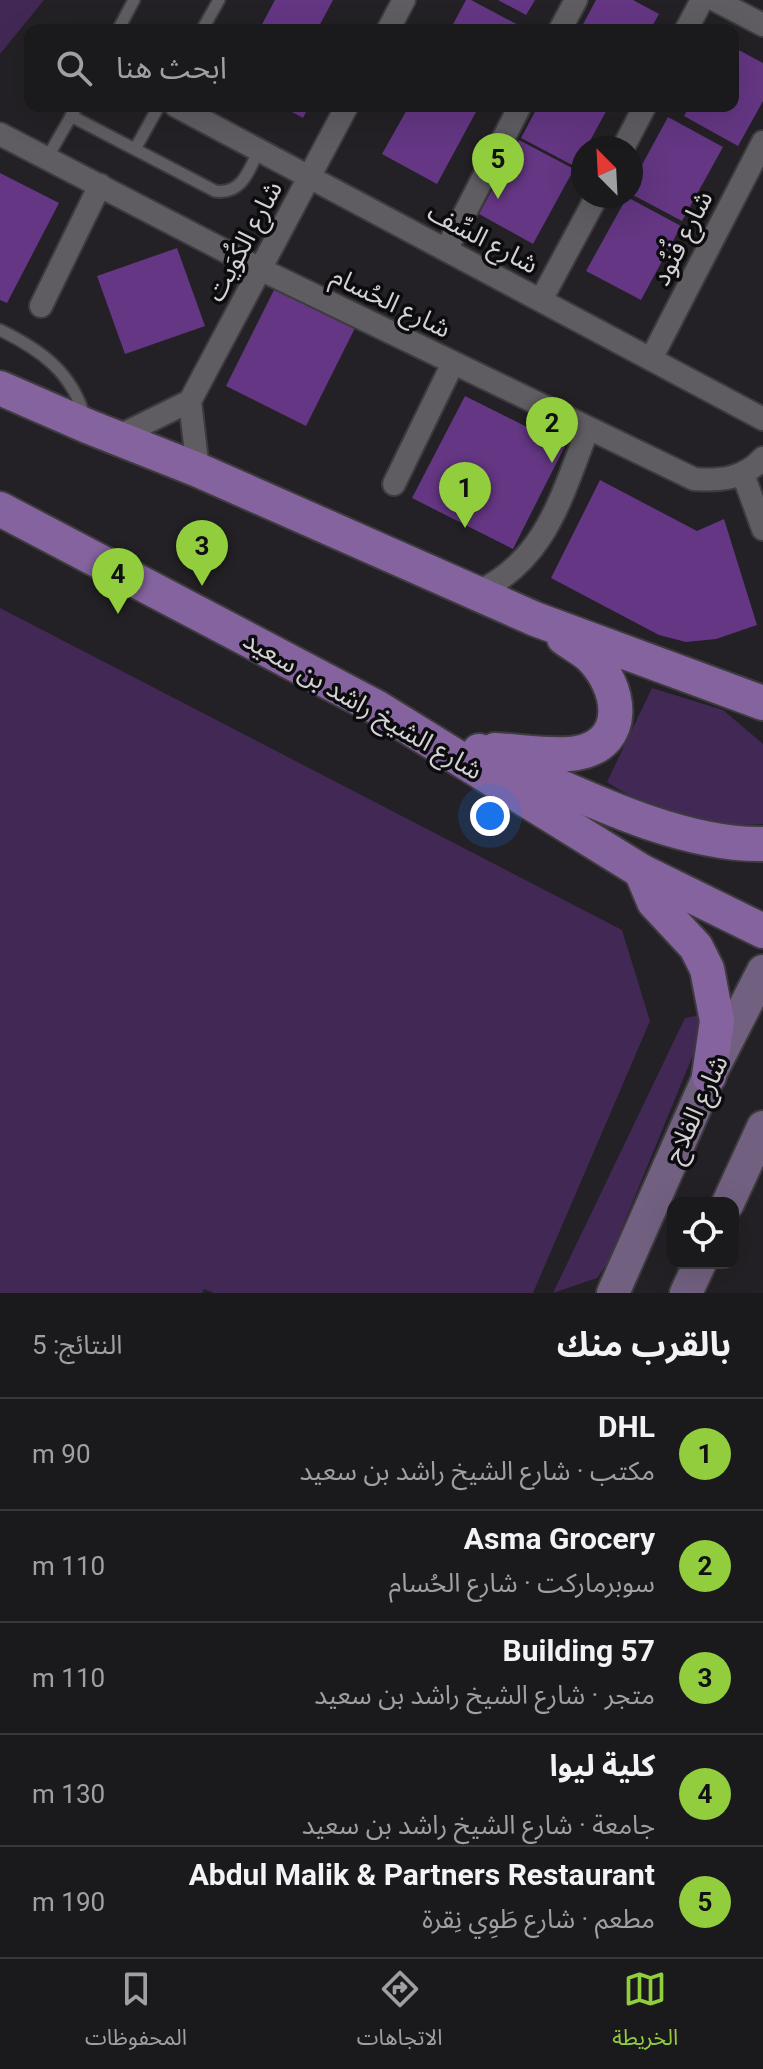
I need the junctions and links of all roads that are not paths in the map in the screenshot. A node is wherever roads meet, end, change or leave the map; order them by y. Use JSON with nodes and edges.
{"nodes":[{"id":1,"x":134,"y":0,"type":"edge"},
{"id":2,"x":219,"y":0,"type":"edge"},
{"id":3,"x":404,"y":0,"type":"edge"},
{"id":4,"x":576,"y":0,"type":"edge"},
{"id":5,"x":702,"y":0,"type":"edge"},
{"id":6,"x":715,"y":0,"type":"edge"},
{"id":7,"x":121,"y":24,"type":"edge"},
{"id":8,"x":205,"y":24,"type":"edge"},
{"id":9,"x":391,"y":24,"type":"edge"},
{"id":10,"x":563,"y":24,"type":"edge"},
{"id":11,"x":689,"y":24,"type":"edge"},
{"id":12,"x":763,"y":25,"type":"edge"},
{"id":13,"x":73,"y":112,"type":"edge"},
{"id":14,"x":76,"y":112,"type":"edge"},
{"id":15,"x":156,"y":112,"type":"edge"},
{"id":16,"x":187,"y":112,"type":"edge"},
{"id":17,"x":344,"y":112,"type":"edge"},
{"id":18,"x":517,"y":112,"type":"edge"},
{"id":19,"x":642,"y":112,"type":"edge"},
{"id":20,"x":0,"y":134,"type":"edge"},
{"id":21,"x":629,"y":136,"type":"edge"},
{"id":22,"x":763,"y":142,"type":"edge"},
{"id":23,"x":135,"y":149,"type":"junction"},
{"id":24,"x":259,"y":150,"type":"junction"},
{"id":25,"x":47,"y":158,"type":"junction"},
{"id":26,"x":309,"y":177,"type":"junction"},
{"id":27,"x":100,"y":185,"type":"junction"},
{"id":28,"x":591,"y":208,"type":"edge"},
{"id":29,"x":446,"y":250,"type":"junction"},
{"id":30,"x":260,"y":269,"type":"junction"},
{"id":31,"x":541,"y":300,"type":"junction"},
{"id":32,"x":41,"y":306,"type":"dead end"},
{"id":33,"x":5,"y":332,"type":"edge"},
{"id":34,"x":651,"y":359,"type":"junction"},
{"id":35,"x":453,"y":363,"type":"junction"},
{"id":36,"x":0,"y":388,"type":"edge"},
{"id":37,"x":190,"y":401,"type":"junction"},
{"id":38,"x":763,"y":419,"type":"edge"},
{"id":39,"x":588,"y":429,"type":"junction"},
{"id":40,"x":102,"y":432,"type":"junction"},
{"id":41,"x":763,"y":458,"type":"edge"},
{"id":42,"x":198,"y":470,"type":"junction"},
{"id":43,"x":743,"y":474,"type":"junction"},
{"id":44,"x":394,"y":484,"type":"dead end"},
{"id":45,"x":0,"y":509,"type":"edge"},
{"id":46,"x":763,"y":529,"type":"edge"},
{"id":47,"x":476,"y":593,"type":"junction"},
{"id":48,"x":535,"y":619,"type":"junction"},
{"id":49,"x":728,"y":688,"type":"junction"},
{"id":50,"x":763,"y":689,"type":"edge"},
{"id":51,"x":763,"y":703,"type":"edge"},
{"id":52,"x":376,"y":707,"type":"junction"},
{"id":53,"x":763,"y":719,"type":"edge"},
{"id":54,"x":475,"y":749,"type":"junction"},
{"id":55,"x":763,"y":844,"type":"edge"},
{"id":56,"x":641,"y":871,"type":"junction"},
{"id":57,"x":763,"y":931,"type":"edge"},
{"id":58,"x":763,"y":971,"type":"edge"},
{"id":59,"x":709,"y":1076,"type":"junction"},
{"id":60,"x":763,"y":1127,"type":"edge"},
{"id":61,"x":731,"y":1197,"type":"edge"},
{"id":62,"x":697,"y":1269,"type":"edge"},
{"id":63,"x":613,"y":1293,"type":"edge"},
{"id":64,"x":686,"y":1293,"type":"edge"}],
"edges":[{"from":1,"to":7,"type":"lane"},
{"from":2,"to":8,"type":"lane"},
{"from":3,"to":9,"type":"street"},
{"from":4,"to":10,"type":"street"},
{"from":5,"to":11,"type":"street"},
{"from":6,"to":12,"type":"street"},
{"from":13,"to":25,"type":"lane"},
{"from":14,"to":23,"type":"lane"},
{"from":15,"to":23,"type":"lane"},
{"from":16,"to":24,"type":"street","name":"شارع السِّف"},
{"from":17,"to":26,"type":"street","name":"شارع الكُوَيت"},
{"from":18,"to":29,"type":"street"},
{"from":19,"to":21,"type":"street"},
{"from":20,"to":25,"type":"street","name":"شارع الحُسام"},
{"from":22,"to":34,"type":"street","name":"شارع فُنُود"},
{"from":23,"to":24,"type":"lane"},
{"from":24,"to":26,"type":"street","name":"شارع السِّف"},
{"from":25,"to":27,"type":"street","name":"شارع الحُسام"},
{"from":26,"to":29,"type":"street","name":"شارع السِّف"},
{"from":26,"to":30,"type":"street","name":"شارع الكُوَيت"},
{"from":27,"to":30,"type":"street","name":"شارع الحُسام"},
{"from":27,"to":32,"type":"street"},
{"from":28,"to":31,"type":"street"},
{"from":29,"to":31,"type":"street","name":"شارع السِّف"},
{"from":30,"to":35,"type":"street","name":"شارع الحُسام"},
{"from":30,"to":37,"type":"street","name":"شارع الكُوَيت"},
{"from":31,"to":34,"type":"street","name":"شارع السِّف"},
{"from":33,"to":40,"type":"lane"},
{"from":34,"to":38,"type":"street","name":"شارع السِّف"},
{"from":35,"to":39,"type":"street","name":"شارع الحُسام"},
{"from":35,"to":44,"type":"street"},
{"from":36,"to":40,"type":"main road"},
{"from":37,"to":40,"type":"street"},
{"from":37,"to":42,"type":"street"},
{"from":39,"to":43,"type":"street","name":"شارع الحُسام"},
{"from":39,"to":47,"type":"street"},
{"from":40,"to":42,"type":"main road"},
{"from":41,"to":43,"type":"street"},
{"from":42,"to":47,"type":"main road"},
{"from":43,"to":46,"type":"street"},
{"from":45,"to":52,"type":"main road","name":"شارع الشيخ راشد بن سعيد"},
{"from":47,"to":48,"type":"main road"},
{"from":48,"to":49,"type":"main road"},
{"from":48,"to":54,"type":"main road"},
{"from":49,"to":50,"type":"main road"},
{"from":49,"to":51,"type":"main road"},
{"from":49,"to":53,"type":"main road"},
{"from":52,"to":54,"type":"main road"},
{"from":52,"to":56,"type":"main road","name":"شارع الشيخ راشد بن سعيد"},
{"from":54,"to":55,"type":"main road"},
{"from":56,"to":57,"type":"main road","name":"شارع الشيخ راشد بن سعيد"},
{"from":56,"to":59,"type":"main road"},
{"from":58,"to":59,"type":"main road","name":"شارع الفلاح"},
{"from":59,"to":63,"type":"main road","name":"شارع الفلاح"},
{"from":60,"to":61,"type":"main road"},
{"from":62,"to":64,"type":"main road"}]}
